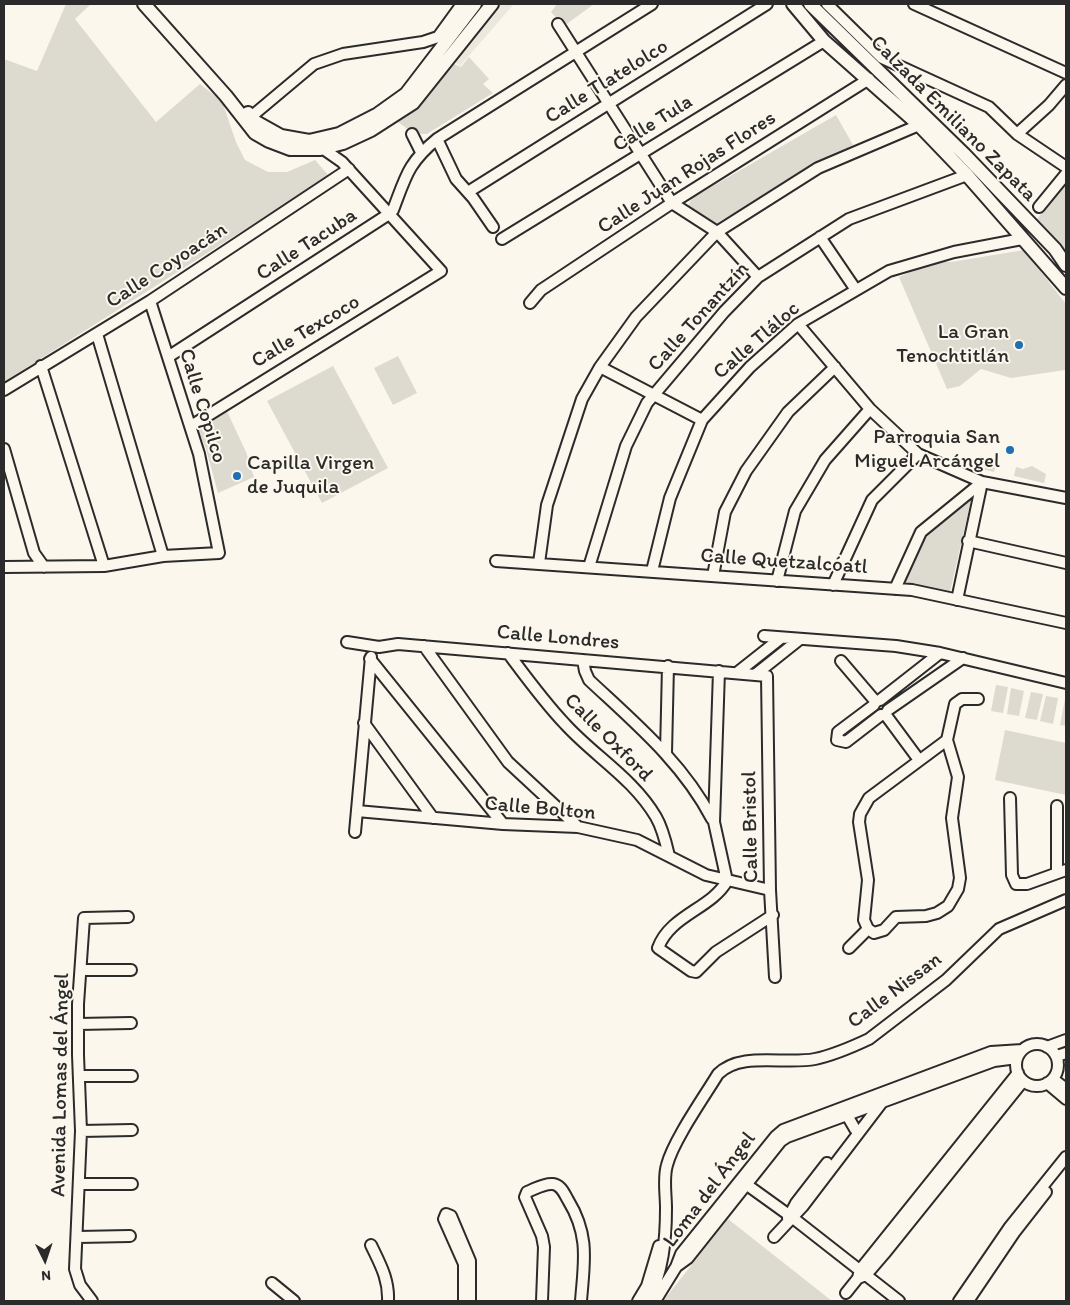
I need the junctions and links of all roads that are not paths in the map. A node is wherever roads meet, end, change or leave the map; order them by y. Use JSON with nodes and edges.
{"nodes":[{"id":1,"x":144,"y":4,"type":"edge"},
{"id":2,"x":153,"y":4,"type":"edge"},
{"id":3,"x":462,"y":4,"type":"edge"},
{"id":4,"x":475,"y":4,"type":"edge"},
{"id":5,"x":492,"y":4,"type":"edge"},
{"id":6,"x":652,"y":4,"type":"edge"},
{"id":7,"x":766,"y":4,"type":"edge"},
{"id":8,"x":793,"y":4,"type":"edge"},
{"id":9,"x":810,"y":4,"type":"edge"},
{"id":10,"x":827,"y":4,"type":"edge"},
{"id":11,"x":914,"y":4,"type":"edge"},
{"id":12,"x":558,"y":24,"type":"dead end"},
{"id":13,"x":824,"y":41,"type":"junction"},
{"id":14,"x":576,"y":52,"type":"junction"},
{"id":15,"x":1066,"y":73,"type":"edge"},
{"id":16,"x":869,"y":79,"type":"junction"},
{"id":17,"x":1066,"y":84,"type":"edge"},
{"id":18,"x":609,"y":103,"type":"junction"},
{"id":19,"x":248,"y":119,"type":"junction"},
{"id":20,"x":918,"y":125,"type":"junction"},
{"id":21,"x":412,"y":134,"type":"dead end"},
{"id":22,"x":1017,"y":134,"type":"junction"},
{"id":23,"x":437,"y":139,"type":"junction"},
{"id":24,"x":343,"y":143,"type":"junction"},
{"id":25,"x":322,"y":148,"type":"junction"},
{"id":26,"x":421,"y":152,"type":"junction"},
{"id":27,"x":640,"y":153,"type":"junction"},
{"id":28,"x":345,"y":165,"type":"junction"},
{"id":29,"x":1066,"y":167,"type":"edge"},
{"id":30,"x":1066,"y":174,"type":"edge"},
{"id":31,"x":967,"y":175,"type":"junction"},
{"id":32,"x":468,"y":192,"type":"junction"},
{"id":33,"x":672,"y":203,"type":"junction"},
{"id":34,"x":1039,"y":207,"type":"dead end"},
{"id":35,"x":389,"y":214,"type":"junction"},
{"id":36,"x":493,"y":227,"type":"dead end"},
{"id":37,"x":718,"y":232,"type":"junction"},
{"id":38,"x":820,"y":237,"type":"junction"},
{"id":39,"x":502,"y":239,"type":"dead end"},
{"id":40,"x":1022,"y":239,"type":"junction"},
{"id":41,"x":1066,"y":265,"type":"edge"},
{"id":42,"x":758,"y":277,"type":"junction"},
{"id":43,"x":1066,"y":288,"type":"edge"},
{"id":44,"x":856,"y":290,"type":"junction"},
{"id":45,"x":150,"y":301,"type":"junction"},
{"id":46,"x":530,"y":303,"type":"dead end"},
{"id":47,"x":798,"y":324,"type":"junction"},
{"id":48,"x":97,"y":334,"type":"junction"},
{"id":49,"x":168,"y":358,"type":"junction"},
{"id":50,"x":41,"y":366,"type":"junction"},
{"id":51,"x":600,"y":367,"type":"junction"},
{"id":52,"x":835,"y":367,"type":"junction"},
{"id":53,"x":4,"y":390,"type":"edge"},
{"id":54,"x":653,"y":396,"type":"junction"},
{"id":55,"x":870,"y":409,"type":"junction"},
{"id":56,"x":702,"y":420,"type":"junction"},
{"id":57,"x":191,"y":426,"type":"junction"},
{"id":58,"x":4,"y":448,"type":"edge"},
{"id":59,"x":918,"y":454,"type":"junction"},
{"id":60,"x":981,"y":482,"type":"junction"},
{"id":61,"x":1066,"y":498,"type":"edge"},
{"id":62,"x":968,"y":541,"type":"junction"},
{"id":63,"x":163,"y":556,"type":"junction"},
{"id":64,"x":496,"y":561,"type":"dead end"},
{"id":65,"x":539,"y":563,"type":"junction"},
{"id":66,"x":1066,"y":563,"type":"edge"},
{"id":67,"x":104,"y":566,"type":"junction"},
{"id":68,"x":4,"y":567,"type":"edge"},
{"id":69,"x":44,"y":567,"type":"junction"},
{"id":70,"x":589,"y":567,"type":"junction"},
{"id":71,"x":652,"y":572,"type":"junction"},
{"id":72,"x":713,"y":576,"type":"junction"},
{"id":73,"x":776,"y":580,"type":"junction"},
{"id":74,"x":833,"y":584,"type":"junction"},
{"id":75,"x":895,"y":589,"type":"junction"},
{"id":76,"x":957,"y":600,"type":"junction"},
{"id":77,"x":1066,"y":623,"type":"edge"},
{"id":78,"x":764,"y":636,"type":"dead end"},
{"id":79,"x":781,"y":638,"type":"junction"},
{"id":80,"x":800,"y":639,"type":"junction"},
{"id":81,"x":346,"y":642,"type":"dead end"},
{"id":82,"x":424,"y":646,"type":"junction"},
{"id":83,"x":379,"y":647,"type":"junction"},
{"id":84,"x":508,"y":653,"type":"junction"},
{"id":85,"x":940,"y":653,"type":"junction"},
{"id":86,"x":963,"y":658,"type":"junction"},
{"id":87,"x":370,"y":659,"type":"junction"},
{"id":88,"x":583,"y":660,"type":"junction"},
{"id":89,"x":841,"y":661,"type":"dead end"},
{"id":90,"x":668,"y":666,"type":"junction"},
{"id":91,"x":719,"y":672,"type":"junction"},
{"id":92,"x":738,"y":672,"type":"junction"},
{"id":93,"x":756,"y":674,"type":"junction"},
{"id":94,"x":767,"y":676,"type":"joint"},
{"id":95,"x":1066,"y":683,"type":"edge"},
{"id":96,"x":978,"y":699,"type":"dead end"},
{"id":97,"x":876,"y":702,"type":"junction"},
{"id":98,"x":884,"y":713,"type":"junction"},
{"id":99,"x":364,"y":723,"type":"junction"},
{"id":100,"x":947,"y":740,"type":"junction"},
{"id":101,"x":666,"y":753,"type":"junction"},
{"id":102,"x":919,"y":760,"type":"junction"},
{"id":103,"x":713,"y":790,"type":"junction"},
{"id":104,"x":699,"y":794,"type":"junction"},
{"id":105,"x":1010,"y":798,"type":"dead end"},
{"id":106,"x":1057,"y":806,"type":"dead end"},
{"id":107,"x":357,"y":811,"type":"junction"},
{"id":108,"x":433,"y":818,"type":"junction"},
{"id":109,"x":714,"y":822,"type":"junction"},
{"id":110,"x":503,"y":824,"type":"junction"},
{"id":111,"x":578,"y":827,"type":"junction"},
{"id":112,"x":356,"y":832,"type":"dead end"},
{"id":113,"x":669,"y":856,"type":"junction"},
{"id":114,"x":1062,"y":872,"type":"edge"},
{"id":115,"x":727,"y":881,"type":"junction"},
{"id":116,"x":770,"y":890,"type":"junction"},
{"id":117,"x":1066,"y":900,"type":"edge"},
{"id":118,"x":773,"y":915,"type":"junction"},
{"id":119,"x":128,"y":918,"type":"dead end"},
{"id":120,"x":755,"y":928,"type":"junction"},
{"id":121,"x":868,"y":930,"type":"junction"},
{"id":122,"x":773,"y":932,"type":"junction"},
{"id":123,"x":849,"y":948,"type":"dead end"},
{"id":124,"x":80,"y":970,"type":"junction"},
{"id":125,"x":132,"y":970,"type":"dead end"},
{"id":126,"x":775,"y":977,"type":"dead end"},
{"id":127,"x":131,"y":1023,"type":"dead end"},
{"id":128,"x":78,"y":1024,"type":"junction"},
{"id":129,"x":1066,"y":1040,"type":"edge"},
{"id":130,"x":1048,"y":1047,"type":"junction"},
{"id":131,"x":1020,"y":1054,"type":"junction"},
{"id":132,"x":1061,"y":1055,"type":"edge"},
{"id":133,"x":79,"y":1076,"type":"junction"},
{"id":134,"x":132,"y":1076,"type":"dead end"},
{"id":135,"x":1021,"y":1077,"type":"junction"},
{"id":136,"x":1050,"y":1081,"type":"junction"},
{"id":137,"x":1066,"y":1089,"type":"edge"},
{"id":138,"x":880,"y":1098,"type":"junction"},
{"id":139,"x":1066,"y":1099,"type":"edge"},
{"id":140,"x":845,"y":1111,"type":"junction"},
{"id":141,"x":854,"y":1129,"type":"junction"},
{"id":142,"x":132,"y":1130,"type":"dead end"},
{"id":143,"x":81,"y":1131,"type":"junction"},
{"id":144,"x":1066,"y":1157,"type":"edge"},
{"id":145,"x":1066,"y":1167,"type":"edge"},
{"id":146,"x":743,"y":1182,"type":"junction"},
{"id":147,"x":79,"y":1184,"type":"junction"},
{"id":148,"x":132,"y":1184,"type":"dead end"},
{"id":149,"x":790,"y":1218,"type":"junction"},
{"id":150,"x":666,"y":1226,"type":"junction"},
{"id":151,"x":130,"y":1236,"type":"dead end"},
{"id":152,"x":78,"y":1237,"type":"junction"},
{"id":153,"x":774,"y":1237,"type":"dead end"},
{"id":154,"x":371,"y":1245,"type":"dead end"},
{"id":155,"x":78,"y":1253,"type":"junction"},
{"id":156,"x":861,"y":1274,"type":"junction"},
{"id":157,"x":272,"y":1283,"type":"dead end"},
{"id":158,"x":846,"y":1293,"type":"dead end"},
{"id":159,"x":92,"y":1301,"type":"edge"},
{"id":160,"x":99,"y":1301,"type":"edge"},
{"id":161,"x":294,"y":1301,"type":"edge"},
{"id":162,"x":388,"y":1301,"type":"edge"},
{"id":163,"x":464,"y":1301,"type":"edge"},
{"id":164,"x":470,"y":1301,"type":"edge"},
{"id":165,"x":542,"y":1301,"type":"edge"},
{"id":166,"x":581,"y":1301,"type":"edge"},
{"id":167,"x":638,"y":1301,"type":"edge"},
{"id":168,"x":648,"y":1301,"type":"edge"},
{"id":169,"x":655,"y":1301,"type":"edge"},
{"id":170,"x":899,"y":1301,"type":"edge"},
{"id":171,"x":958,"y":1301,"type":"edge"},
{"id":172,"x":968,"y":1301,"type":"edge"}],
"edges":[{"from":1,"to":19,"type":"main road"},
{"from":2,"to":19,"type":"main road"},
{"from":3,"to":19,"type":"street"},
{"from":4,"to":19,"type":"main road"},
{"from":5,"to":24,"type":"main road"},
{"from":6,"to":14,"type":"street","name":"Calle Tacuba"},
{"from":7,"to":18,"type":"street","name":"Calle Tlatelolco"},
{"from":8,"to":13,"type":"main road","name":"Calzada Emiliano Zapata"},
{"from":9,"to":41,"type":"main road","name":"Calzada Emiliano Zapata"},
{"from":10,"to":22,"type":"street"},
{"from":11,"to":15,"type":"street"},
{"from":12,"to":14,"type":"street"},
{"from":13,"to":16,"type":"main road","name":"Calzada Emiliano Zapata"},
{"from":13,"to":27,"type":"street","name":"Calle Tula"},
{"from":14,"to":18,"type":"street"},
{"from":14,"to":23,"type":"street","name":"Calle Tacuba"},
{"from":16,"to":20,"type":"main road","name":"Calzada Emiliano Zapata"},
{"from":16,"to":33,"type":"street","name":"Calle Juan Rojas Flores"},
{"from":17,"to":22,"type":"street"},
{"from":18,"to":27,"type":"street"},
{"from":18,"to":32,"type":"street","name":"Calle Tlatelolco"},
{"from":19,"to":25,"type":"main road"},
{"from":20,"to":31,"type":"main road","name":"Calzada Emiliano Zapata"},
{"from":20,"to":37,"type":"street"},
{"from":21,"to":26,"type":"street"},
{"from":22,"to":29,"type":"street"},
{"from":23,"to":26,"type":"street","name":"Calle Tacuba"},
{"from":23,"to":32,"type":"street"},
{"from":24,"to":25,"type":"main road"},
{"from":24,"to":28,"type":"street"},
{"from":25,"to":28,"type":"street"},
{"from":26,"to":35,"type":"street","name":"Calle Tacuba"},
{"from":27,"to":33,"type":"street"},
{"from":27,"to":39,"type":"street","name":"Calle Tula"},
{"from":28,"to":35,"type":"street"},
{"from":28,"to":45,"type":"street","name":"Calle Coyoacán"},
{"from":30,"to":34,"type":"street"},
{"from":31,"to":38,"type":"street","name":"Calle Tonantzín"},
{"from":31,"to":40,"type":"main road","name":"Calzada Emiliano Zapata"},
{"from":32,"to":36,"type":"street"},
{"from":33,"to":37,"type":"street"},
{"from":33,"to":46,"type":"street","name":"Calle Juan Rojas Flores"},
{"from":35,"to":49,"type":"street","name":"Calle Tacuba"},
{"from":35,"to":57,"type":"street","name":"Calle Texcoco"},
{"from":37,"to":42,"type":"street"},
{"from":37,"to":51,"type":"street"},
{"from":38,"to":42,"type":"street","name":"Calle Tonantzín"},
{"from":38,"to":44,"type":"street"},
{"from":40,"to":43,"type":"main road","name":"Calzada Emiliano Zapata"},
{"from":40,"to":44,"type":"street","name":"Calle Tláloc"},
{"from":42,"to":54,"type":"street","name":"Calle Tonantzín"},
{"from":44,"to":47,"type":"street","name":"Calle Tláloc"},
{"from":45,"to":48,"type":"street","name":"Calle Coyoacán"},
{"from":45,"to":49,"type":"street","name":"Calle Copilco"},
{"from":47,"to":52,"type":"street"},
{"from":47,"to":56,"type":"street","name":"Calle Tláloc"},
{"from":48,"to":50,"type":"street","name":"Calle Coyoacán"},
{"from":48,"to":63,"type":"street"},
{"from":49,"to":57,"type":"street","name":"Calle Copilco"},
{"from":50,"to":53,"type":"street","name":"Calle Coyoacán"},
{"from":50,"to":67,"type":"street"},
{"from":51,"to":54,"type":"street"},
{"from":51,"to":65,"type":"street"},
{"from":52,"to":55,"type":"street"},
{"from":52,"to":72,"type":"street"},
{"from":54,"to":56,"type":"street"},
{"from":54,"to":70,"type":"street","name":"Calle Tonantzín"},
{"from":55,"to":59,"type":"street"},
{"from":55,"to":73,"type":"street"},
{"from":56,"to":71,"type":"street","name":"Calle Tláloc"},
{"from":57,"to":63,"type":"street","name":"Calle Copilco"},
{"from":58,"to":69,"type":"street"},
{"from":59,"to":60,"type":"street"},
{"from":59,"to":74,"type":"street"},
{"from":60,"to":61,"type":"street"},
{"from":60,"to":62,"type":"street"},
{"from":60,"to":75,"type":"street"},
{"from":62,"to":66,"type":"street"},
{"from":62,"to":76,"type":"street"},
{"from":63,"to":67,"type":"street"},
{"from":64,"to":65,"type":"street","name":"Calle Quetzalcóatl"},
{"from":65,"to":70,"type":"street","name":"Calle Quetzalcóatl"},
{"from":67,"to":69,"type":"street"},
{"from":68,"to":69,"type":"street"},
{"from":70,"to":71,"type":"street","name":"Calle Quetzalcóatl"},
{"from":71,"to":72,"type":"street","name":"Calle Quetzalcóatl"},
{"from":72,"to":73,"type":"street","name":"Calle Quetzalcóatl"},
{"from":73,"to":74,"type":"street","name":"Calle Quetzalcóatl"},
{"from":74,"to":75,"type":"street","name":"Calle Quetzalcóatl"},
{"from":75,"to":76,"type":"street","name":"Calle Quetzalcóatl"},
{"from":76,"to":77,"type":"street","name":"Calle Quetzalcóatl"},
{"from":78,"to":79,"type":"street"},
{"from":79,"to":80,"type":"street"},
{"from":79,"to":92,"type":"street"},
{"from":80,"to":85,"type":"street"},
{"from":80,"to":93,"type":"street"},
{"from":81,"to":83,"type":"street","name":"Calle Londres"},
{"from":82,"to":83,"type":"street","name":"Calle Londres"},
{"from":82,"to":84,"type":"street","name":"Calle Londres"},
{"from":82,"to":111,"type":"street"},
{"from":83,"to":87,"type":"street"},
{"from":84,"to":88,"type":"street","name":"Calle Londres"},
{"from":84,"to":113,"type":"street","name":"Calle Oxford"},
{"from":85,"to":86,"type":"street"},
{"from":85,"to":97,"type":"street"},
{"from":86,"to":95,"type":"street"},
{"from":86,"to":98,"type":"street"},
{"from":87,"to":99,"type":"street"},
{"from":87,"to":110,"type":"street"},
{"from":88,"to":90,"type":"street","name":"Calle Londres"},
{"from":88,"to":101,"type":"street"},
{"from":89,"to":97,"type":"street"},
{"from":90,"to":91,"type":"street","name":"Calle Londres"},
{"from":90,"to":101,"type":"street"},
{"from":91,"to":92,"type":"street","name":"Calle Londres"},
{"from":91,"to":103,"type":"street"},
{"from":92,"to":93,"type":"street","name":"Calle Londres"},
{"from":93,"to":94,"type":"street","name":"Calle Londres"},
{"from":94,"to":116,"type":"street","name":"Calle Bristol"},
{"from":96,"to":100,"type":"street"},
{"from":97,"to":98,"type":"street"},
{"from":97,"to":98,"type":"street"},
{"from":98,"to":102,"type":"street"},
{"from":99,"to":107,"type":"street"},
{"from":99,"to":108,"type":"street"},
{"from":100,"to":102,"type":"street"},
{"from":100,"to":121,"type":"street"},
{"from":101,"to":104,"type":"street"},
{"from":102,"to":121,"type":"street"},
{"from":103,"to":104,"type":"street"},
{"from":103,"to":109,"type":"street"},
{"from":104,"to":109,"type":"street"},
{"from":105,"to":114,"type":"street"},
{"from":106,"to":114,"type":"street"},
{"from":107,"to":108,"type":"street","name":"Calle Bolton"},
{"from":107,"to":112,"type":"street"},
{"from":108,"to":110,"type":"street","name":"Calle Bolton"},
{"from":109,"to":115,"type":"street"},
{"from":110,"to":111,"type":"street","name":"Calle Bolton"},
{"from":111,"to":113,"type":"street","name":"Calle Bolton"},
{"from":113,"to":115,"type":"street","name":"Calle Bolton"},
{"from":115,"to":116,"type":"street","name":"Calle Bolton"},
{"from":115,"to":120,"type":"street"},
{"from":116,"to":118,"type":"street","name":"Calle Bristol"},
{"from":117,"to":150,"type":"street","name":"Calle Nissan"},
{"from":118,"to":120,"type":"street"},
{"from":118,"to":122,"type":"street","name":"Calle Bristol"},
{"from":119,"to":124,"type":"street","name":"Avenida Lomas del Ángel"},
{"from":120,"to":122,"type":"street"},
{"from":121,"to":123,"type":"street"},
{"from":122,"to":126,"type":"street","name":"Calle Bristol"},
{"from":124,"to":125,"type":"street"},
{"from":124,"to":128,"type":"street","name":"Avenida Lomas del Ángel"},
{"from":127,"to":128,"type":"street"},
{"from":128,"to":133,"type":"street","name":"Avenida Lomas del Ángel"},
{"from":129,"to":130,"type":"street"},
{"from":130,"to":131,"type":"street"},
{"from":130,"to":132,"type":"street"},
{"from":131,"to":135,"type":"street"},
{"from":131,"to":138,"type":"street","name":"Loma del Ángel"},
{"from":132,"to":136,"type":"street"},
{"from":133,"to":134,"type":"street"},
{"from":133,"to":143,"type":"street","name":"Avenida Lomas del Ángel"},
{"from":135,"to":136,"type":"street"},
{"from":135,"to":156,"type":"street"},
{"from":136,"to":137,"type":"street"},
{"from":136,"to":139,"type":"street"},
{"from":138,"to":140,"type":"street","name":"Loma del Ángel"},
{"from":138,"to":141,"type":"street"},
{"from":138,"to":149,"type":"street"},
{"from":140,"to":141,"type":"street"},
{"from":140,"to":146,"type":"street","name":"Loma del Ángel"},
{"from":141,"to":149,"type":"street"},
{"from":142,"to":143,"type":"street"},
{"from":143,"to":147,"type":"street","name":"Avenida Lomas del Ángel"},
{"from":144,"to":171,"type":"street"},
{"from":145,"to":172,"type":"street"},
{"from":146,"to":149,"type":"street"},
{"from":146,"to":169,"type":"street","name":"Loma del Ángel"},
{"from":147,"to":148,"type":"street"},
{"from":147,"to":152,"type":"street","name":"Avenida Lomas del Ángel"},
{"from":149,"to":153,"type":"street"},
{"from":149,"to":156,"type":"street"},
{"from":150,"to":167,"type":"street"},
{"from":150,"to":168,"type":"street"},
{"from":151,"to":152,"type":"street"},
{"from":152,"to":155,"type":"street","name":"Avenida Lomas del Ángel"},
{"from":154,"to":162,"type":"street"},
{"from":155,"to":159,"type":"street"},
{"from":155,"to":160,"type":"street"},
{"from":156,"to":158,"type":"street"},
{"from":156,"to":170,"type":"street"},
{"from":157,"to":161,"type":"street"},
{"from":163,"to":164,"type":"street"},
{"from":165,"to":166,"type":"street"}]}
